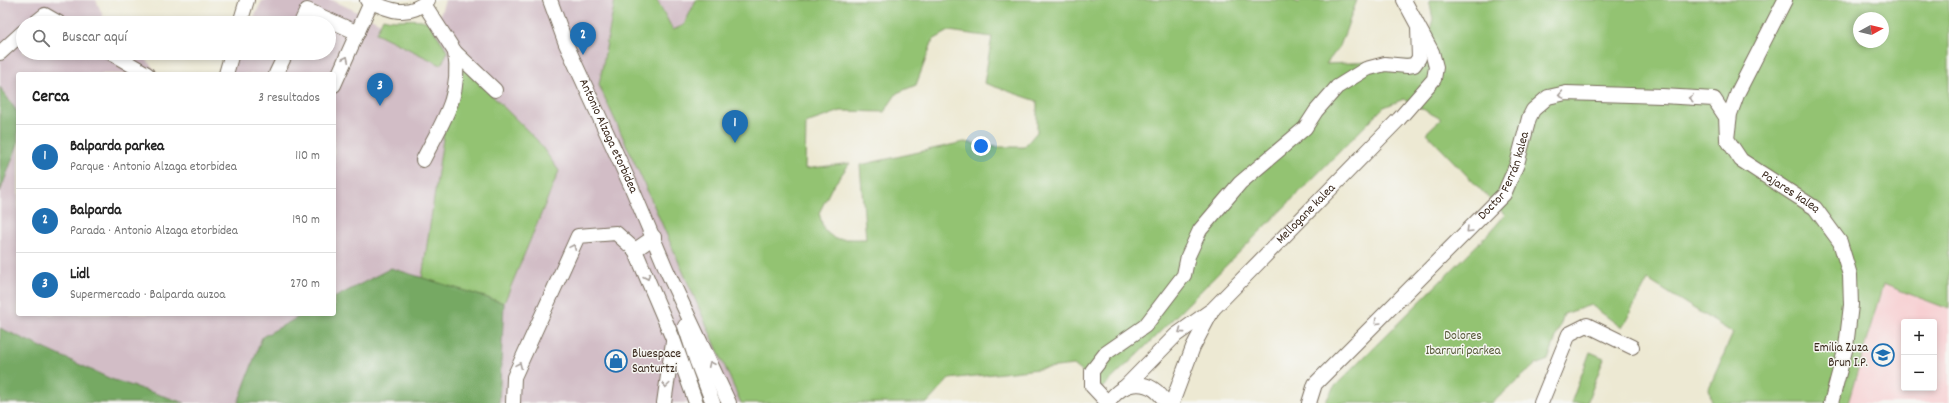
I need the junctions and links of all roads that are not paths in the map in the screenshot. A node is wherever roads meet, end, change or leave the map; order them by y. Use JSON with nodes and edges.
{"nodes":[{"id":1,"x":247,"y":0,"type":"edge"},
{"id":2,"x":550,"y":0,"type":"edge"},
{"id":3,"x":1404,"y":0,"type":"edge"},
{"id":4,"x":1785,"y":0,"type":"edge"},
{"id":5,"x":370,"y":1,"type":"edge"},
{"id":6,"x":426,"y":2,"type":"edge"},
{"id":7,"x":242,"y":16,"type":"edge"},
{"id":8,"x":304,"y":16,"type":"edge"},
{"id":9,"x":320,"y":16,"type":"edge"},
{"id":10,"x":336,"y":23,"type":"edge"},
{"id":11,"x":1418,"y":27,"type":"junction"},
{"id":12,"x":358,"y":33,"type":"junction"},
{"id":13,"x":16,"y":38,"type":"edge"},
{"id":14,"x":456,"y":52,"type":"junction"},
{"id":15,"x":0,"y":53,"type":"edge"},
{"id":16,"x":123,"y":60,"type":"edge"},
{"id":17,"x":230,"y":60,"type":"edge"},
{"id":18,"x":283,"y":60,"type":"edge"},
{"id":19,"x":144,"y":72,"type":"edge"},
{"id":20,"x":227,"y":72,"type":"edge"},
{"id":21,"x":277,"y":72,"type":"edge"},
{"id":22,"x":336,"y":81,"type":"edge"},
{"id":23,"x":495,"y":90,"type":"dead end"},
{"id":24,"x":1738,"y":92,"type":"junction"},
{"id":25,"x":1714,"y":99,"type":"junction"},
{"id":26,"x":1727,"y":139,"type":"junction"},
{"id":27,"x":423,"y":160,"type":"dead end"},
{"id":28,"x":654,"y":237,"type":"junction"},
{"id":29,"x":635,"y":250,"type":"junction"},
{"id":30,"x":667,"y":271,"type":"junction"},
{"id":31,"x":1213,"y":309,"type":"junction"},
{"id":32,"x":673,"y":339,"type":"junction"},
{"id":33,"x":1632,"y":348,"type":"dead end"},
{"id":34,"x":1125,"y":387,"type":"junction"},
{"id":35,"x":1544,"y":401,"type":"edge"},
{"id":36,"x":728,"y":402,"type":"edge"},
{"id":37,"x":513,"y":403,"type":"edge"},
{"id":38,"x":664,"y":403,"type":"edge"},
{"id":39,"x":696,"y":403,"type":"edge"},
{"id":40,"x":713,"y":403,"type":"edge"},
{"id":41,"x":1108,"y":403,"type":"edge"},
{"id":42,"x":1166,"y":403,"type":"edge"},
{"id":43,"x":1172,"y":403,"type":"edge"},
{"id":44,"x":1309,"y":403,"type":"edge"},
{"id":45,"x":1831,"y":403,"type":"edge"}],
"edges":[{"from":1,"to":7,"type":"street"},
{"from":2,"to":28,"type":"street","name":"Antonio Alzaga etorbidea"},
{"from":3,"to":11,"type":"street","name":"Mellogane kalea"},
{"from":4,"to":24,"type":"street"},
{"from":5,"to":6,"type":"street"},
{"from":5,"to":12,"type":"street"},
{"from":6,"to":14,"type":"street"},
{"from":8,"to":9,"type":"street"},
{"from":10,"to":12,"type":"street"},
{"from":11,"to":31,"type":"street","name":"Mellogane kalea"},
{"from":11,"to":41,"type":"street"},
{"from":22,"to":12,"type":"street","one_way":true},
{"from":13,"to":15,"type":"street"},
{"from":14,"to":23,"type":"street"},
{"from":14,"to":27,"type":"street"},
{"from":16,"to":19,"type":"street"},
{"from":17,"to":20,"type":"street"},
{"from":18,"to":21,"type":"street"},
{"from":24,"to":25,"type":"street","name":"Doctor Ferrán kalea"},
{"from":24,"to":26,"type":"street"},
{"from":25,"to":26,"type":"street"},
{"from":25,"to":44,"type":"street","name":"Doctor Ferrán kalea","one_way":true},
{"from":26,"to":45,"type":"street","name":"Pajares kalea"},
{"from":28,"to":29,"type":"street"},
{"from":28,"to":30,"type":"street","name":"Antonio Alzaga etorbidea"},
{"from":29,"to":32,"type":"street","one_way":true},
{"from":37,"to":29,"type":"street","one_way":true},
{"from":36,"to":30,"type":"street","name":"Antonio Alzaga etorbidea","one_way":true},
{"from":30,"to":40,"type":"street","name":"Antonio Alzaga etorbidea"},
{"from":31,"to":34,"type":"street","name":"Mellogane kalea","one_way":true},
{"from":31,"to":43,"type":"street","name":"Mellogane kalea"},
{"from":32,"to":38,"type":"street","one_way":true},
{"from":32,"to":39,"type":"street"},
{"from":33,"to":35,"type":"street"},
{"from":34,"to":41,"type":"street","name":"Mellogane kalea"},
{"from":34,"to":42,"type":"street"}]}
